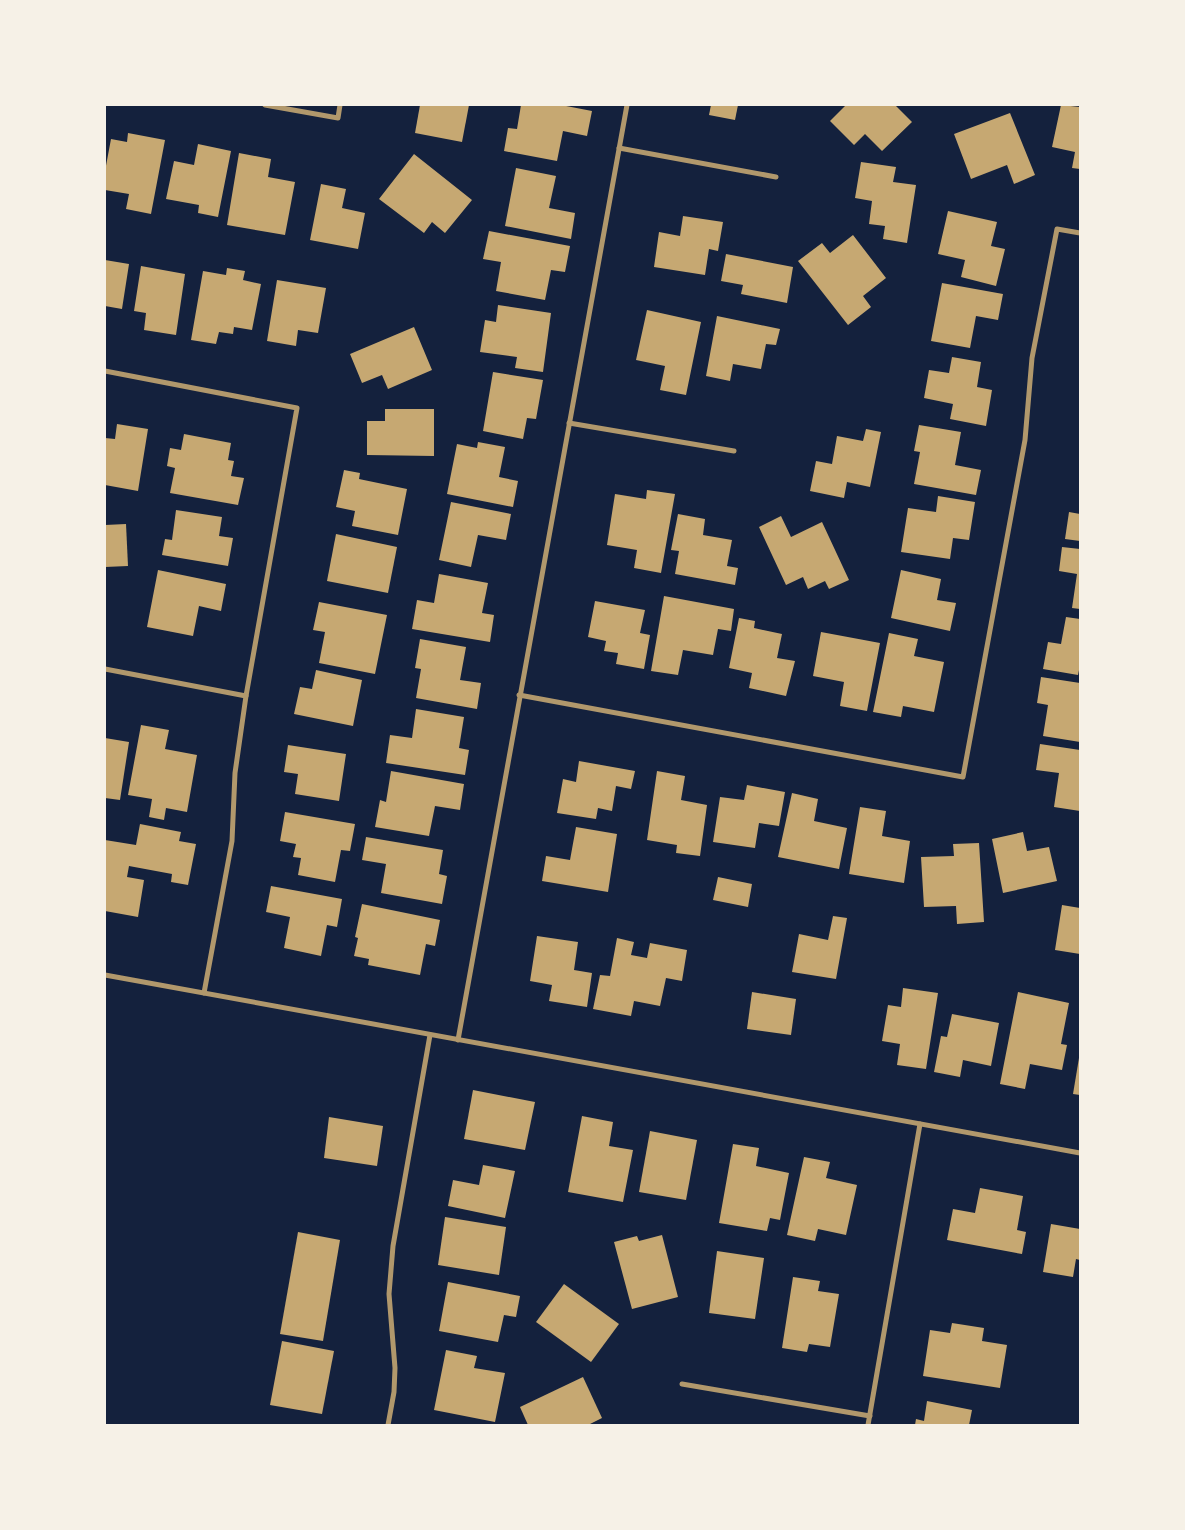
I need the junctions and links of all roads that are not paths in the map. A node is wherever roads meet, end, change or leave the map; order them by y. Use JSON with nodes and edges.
{"nodes":[{"id":1,"x":265,"y":105,"type":"edge"},
{"id":2,"x":340,"y":105,"type":"edge"},
{"id":3,"x":626,"y":105,"type":"edge"},
{"id":4,"x":619,"y":148,"type":"junction"},
{"id":5,"x":776,"y":177,"type":"dead end"},
{"id":6,"x":1080,"y":233,"type":"edge"},
{"id":7,"x":105,"y":371,"type":"edge"},
{"id":8,"x":569,"y":423,"type":"junction"},
{"id":9,"x":734,"y":451,"type":"dead end"},
{"id":10,"x":105,"y":669,"type":"edge"},
{"id":11,"x":520,"y":695,"type":"junction"},
{"id":12,"x":246,"y":696,"type":"junction"},
{"id":13,"x":105,"y":975,"type":"edge"},
{"id":14,"x":204,"y":994,"type":"junction"},
{"id":15,"x":430,"y":1035,"type":"junction"},
{"id":16,"x":458,"y":1040,"type":"junction"},
{"id":17,"x":920,"y":1124,"type":"junction"},
{"id":18,"x":1080,"y":1154,"type":"edge"},
{"id":19,"x":682,"y":1384,"type":"dead end"},
{"id":20,"x":870,"y":1416,"type":"junction"},
{"id":21,"x":388,"y":1425,"type":"edge"},
{"id":22,"x":868,"y":1425,"type":"edge"}],
"edges":[{"from":1,"to":2,"type":"street"},
{"from":3,"to":4,"type":"street"},
{"from":4,"to":5,"type":"street"},
{"from":4,"to":8,"type":"street"},
{"from":6,"to":11,"type":"street"},
{"from":7,"to":12,"type":"street"},
{"from":8,"to":9,"type":"street"},
{"from":8,"to":11,"type":"street"},
{"from":10,"to":12,"type":"street"},
{"from":11,"to":16,"type":"street"},
{"from":12,"to":14,"type":"street"},
{"from":13,"to":14,"type":"street"},
{"from":14,"to":15,"type":"street"},
{"from":15,"to":16,"type":"street"},
{"from":15,"to":21,"type":"street"},
{"from":16,"to":17,"type":"street"},
{"from":17,"to":18,"type":"street"},
{"from":17,"to":20,"type":"street"},
{"from":19,"to":20,"type":"street"},
{"from":20,"to":22,"type":"street"}]}
